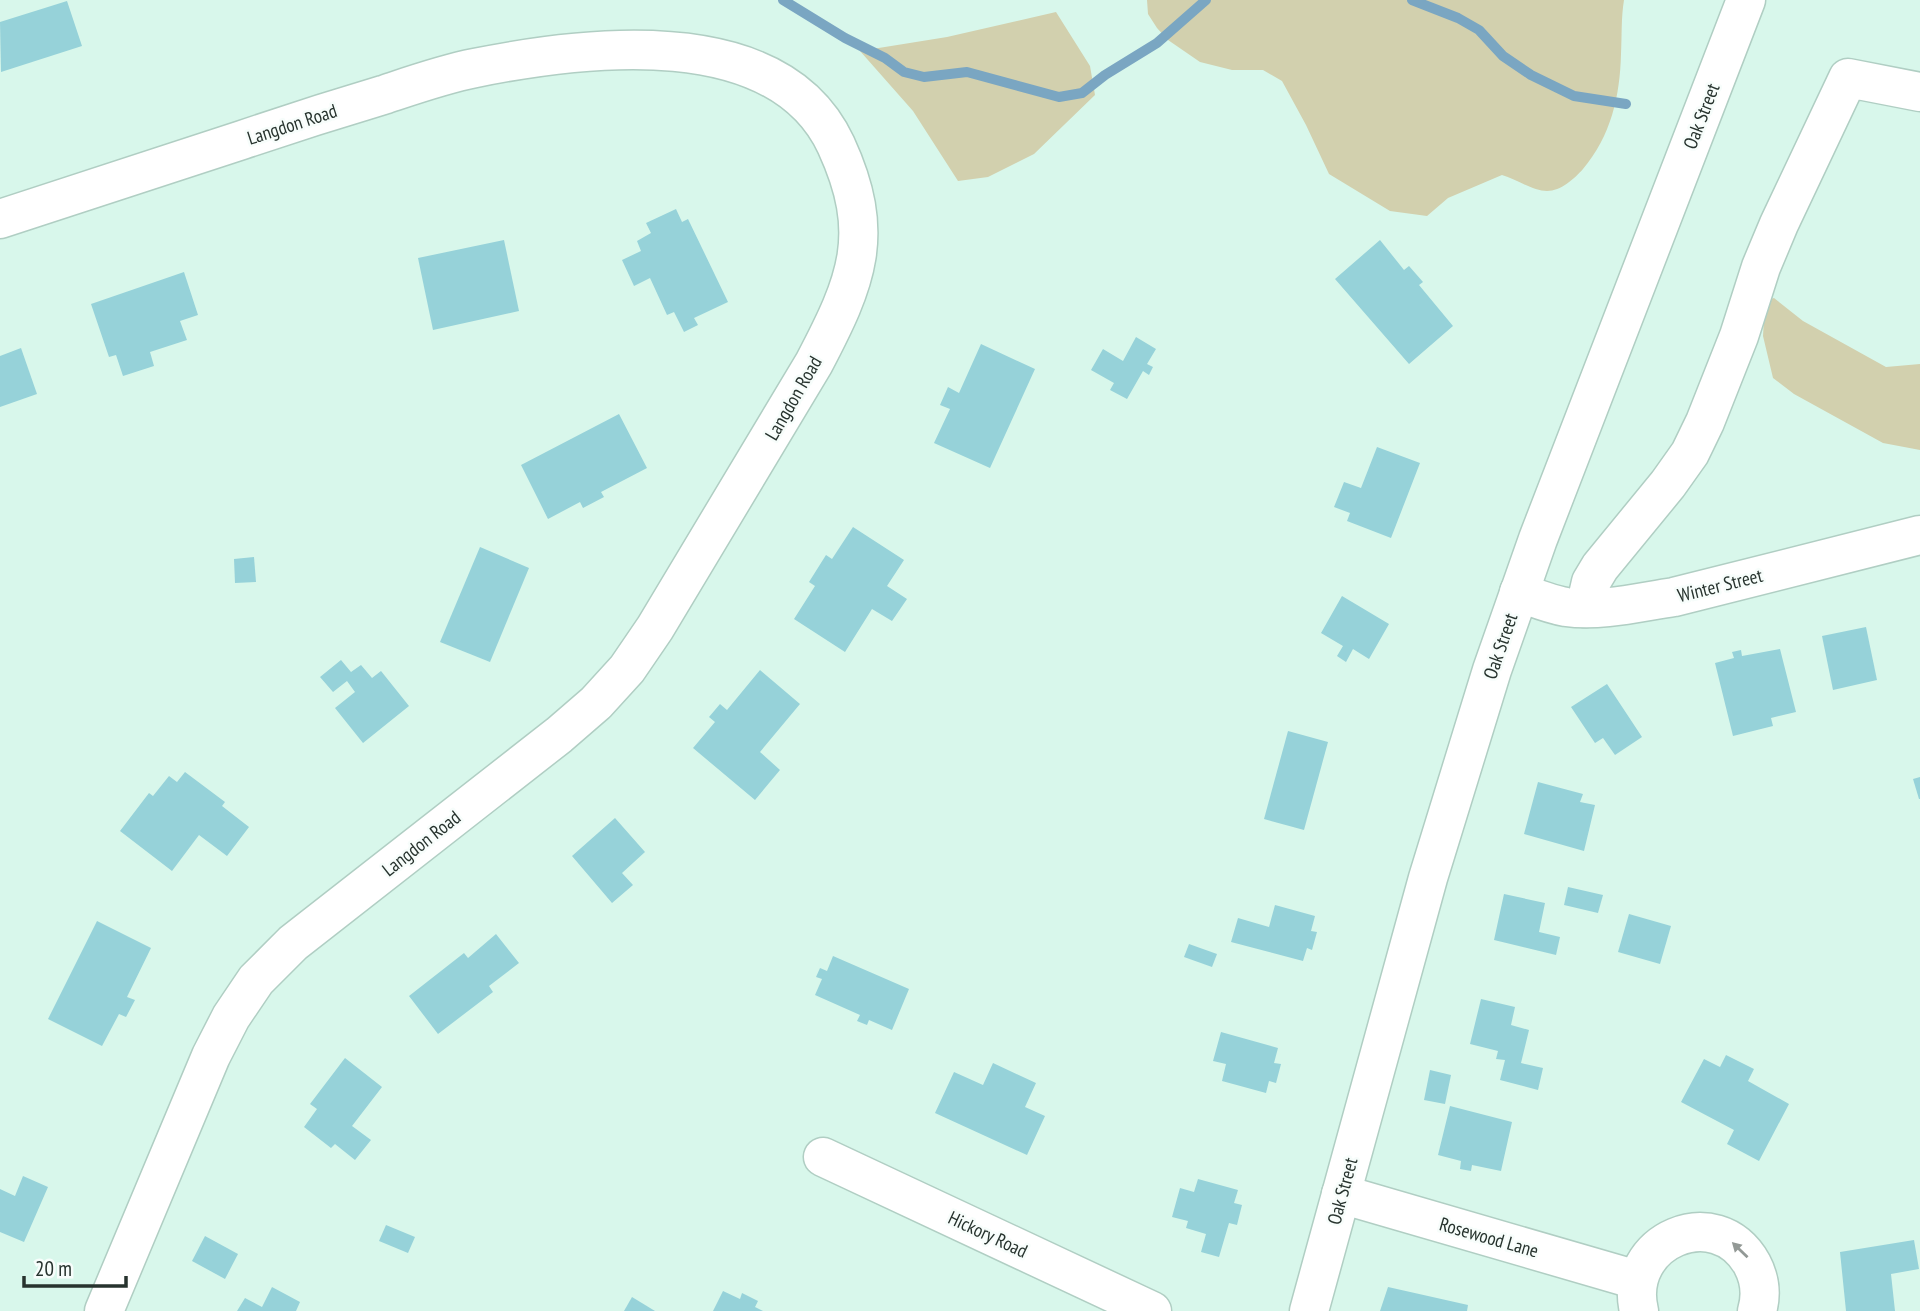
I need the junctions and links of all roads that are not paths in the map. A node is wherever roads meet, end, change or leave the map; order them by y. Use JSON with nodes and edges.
{"nodes":[{"id":1,"x":1746,"y":0,"type":"edge"},
{"id":2,"x":1920,"y":92,"type":"edge"},
{"id":3,"x":0,"y":219,"type":"edge"},
{"id":4,"x":1920,"y":535,"type":"edge"},
{"id":5,"x":1519,"y":592,"type":"junction"},
{"id":6,"x":1585,"y":608,"type":"junction"},
{"id":7,"x":823,"y":1157,"type":"dead end"},
{"id":8,"x":1341,"y":1194,"type":"junction"},
{"id":9,"x":1638,"y":1295,"type":"edge"},
{"id":10,"x":104,"y":1311,"type":"edge"},
{"id":11,"x":1152,"y":1311,"type":"edge"},
{"id":12,"x":1309,"y":1311,"type":"edge"},
{"id":13,"x":1757,"y":1311,"type":"edge"}],
"edges":[{"from":1,"to":5,"type":"street","name":"Oak Street"},
{"from":2,"to":6,"type":"street"},
{"from":3,"to":10,"type":"street","name":"Langdon Road"},
{"from":4,"to":6,"type":"street","name":"Winter Street"},
{"from":5,"to":6,"type":"street","name":"Winter Street"},
{"from":5,"to":8,"type":"street","name":"Oak Street"},
{"from":7,"to":11,"type":"street","name":"Hickory Road"},
{"from":8,"to":9,"type":"street","name":"Rosewood Lane"},
{"from":8,"to":12,"type":"street","name":"Oak Street"},
{"from":13,"to":9,"type":"street","name":"Rosewood Lane","one_way":true}]}
